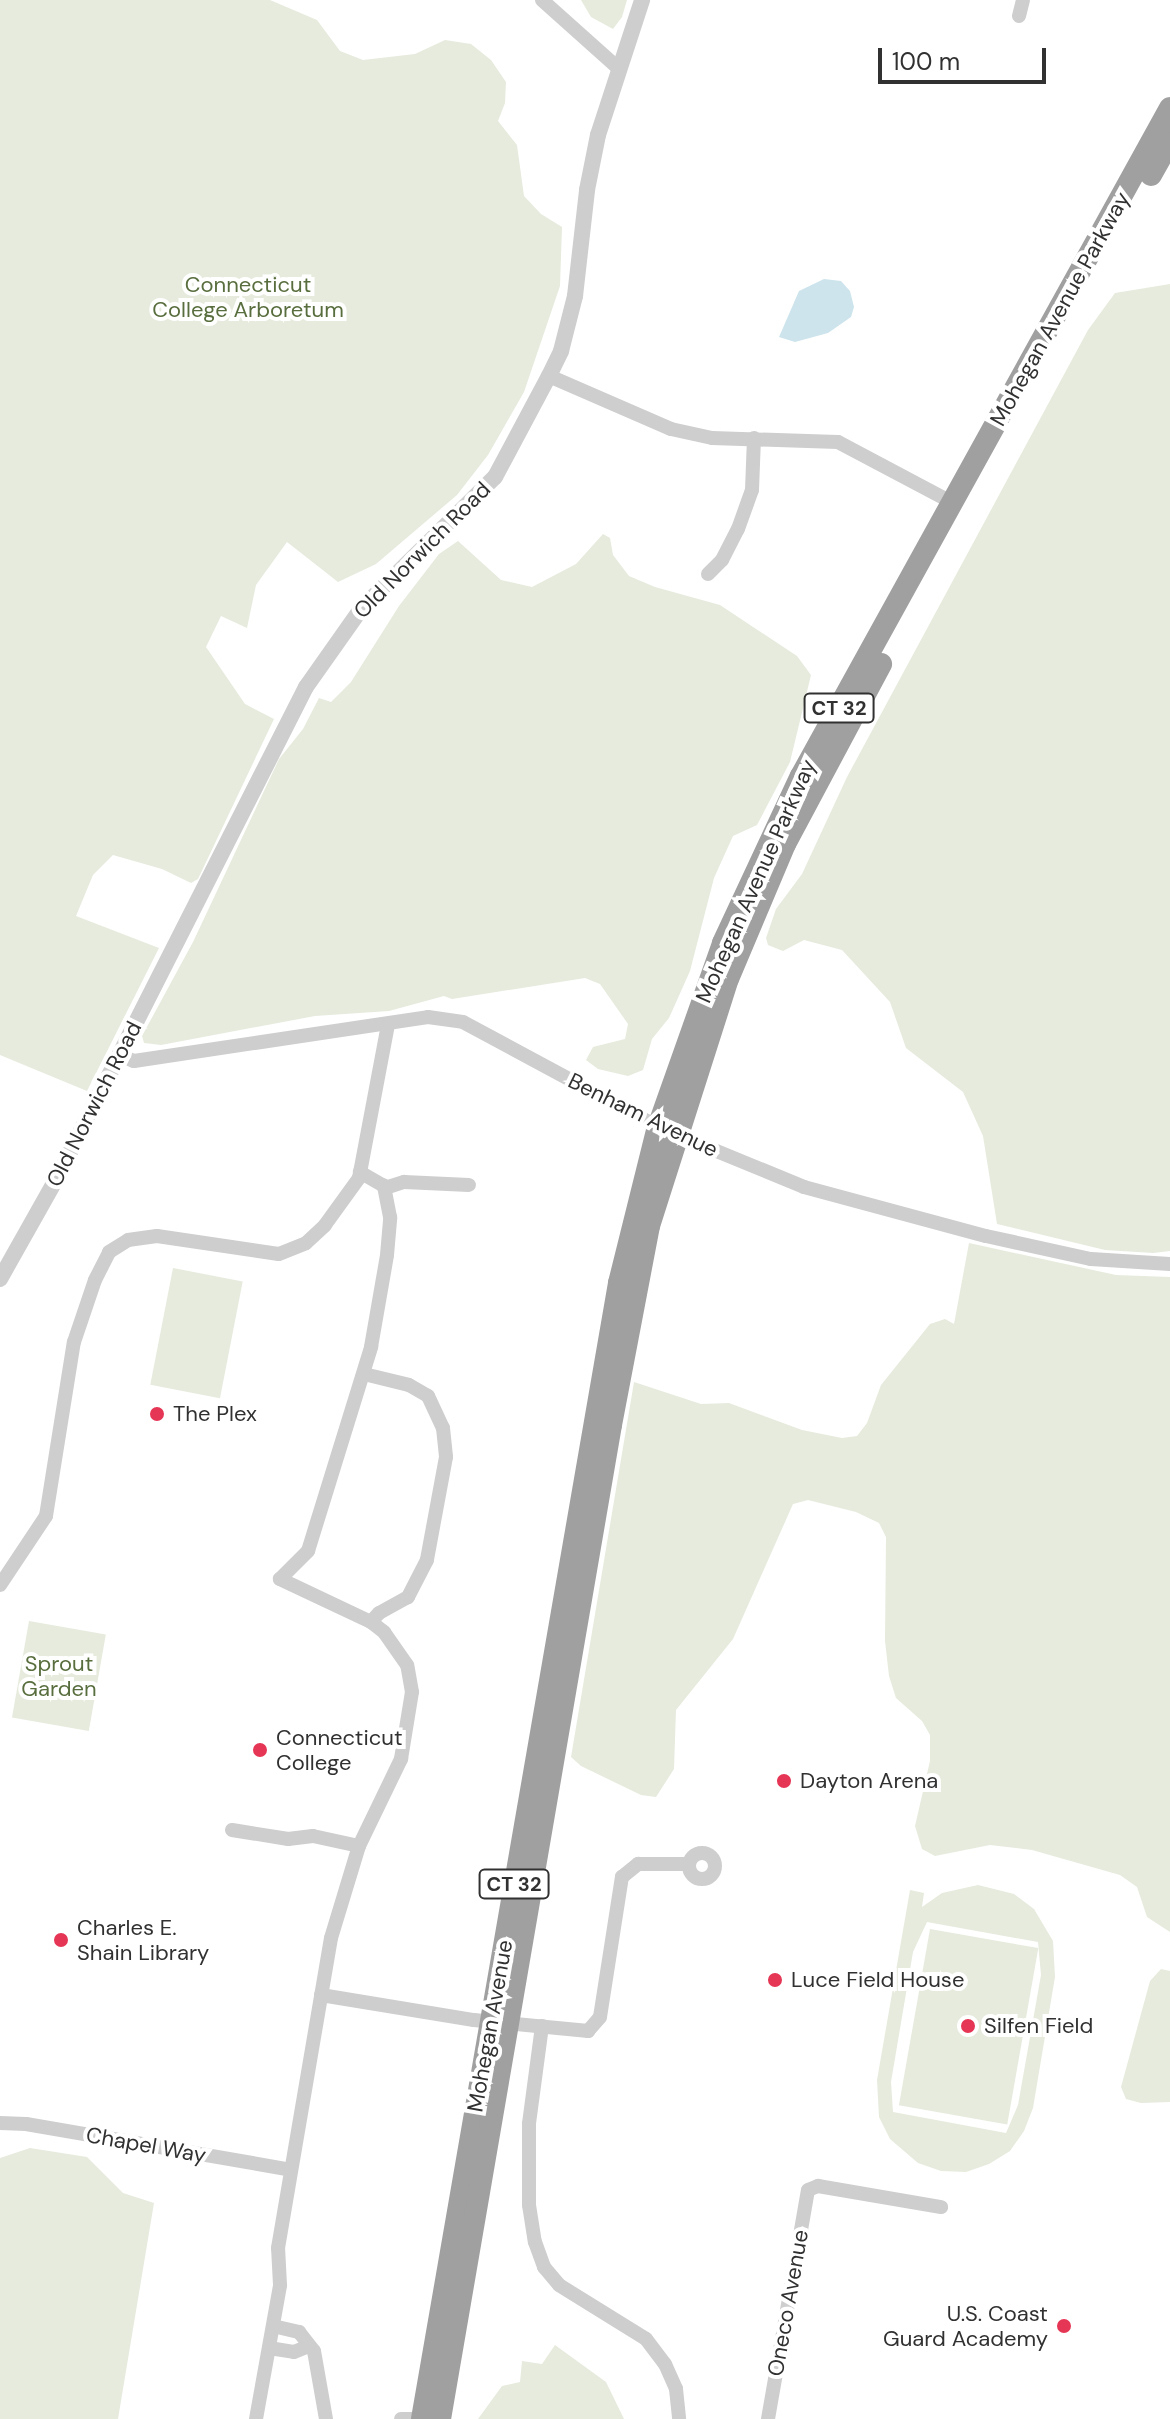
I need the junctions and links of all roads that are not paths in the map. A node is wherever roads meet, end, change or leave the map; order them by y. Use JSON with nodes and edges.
{"nodes":[{"id":1,"x":542,"y":0,"type":"edge"},
{"id":2,"x":642,"y":0,"type":"edge"},
{"id":3,"x":1023,"y":0,"type":"edge"},
{"id":4,"x":1019,"y":16,"type":"dead end"},
{"id":5,"x":618,"y":68,"type":"junction"},
{"id":6,"x":1170,"y":108,"type":"edge"},
{"id":7,"x":1170,"y":141,"type":"edge"},
{"id":8,"x":549,"y":376,"type":"junction"},
{"id":9,"x":754,"y":438,"type":"junction"},
{"id":10,"x":953,"y":503,"type":"junction"},
{"id":11,"x":708,"y":574,"type":"dead end"},
{"id":12,"x":388,"y":1024,"type":"junction"},
{"id":13,"x":119,"y":1055,"type":"junction"},
{"id":14,"x":668,"y":1131,"type":"junction"},
{"id":15,"x":360,"y":1172,"type":"junction"},
{"id":16,"x":469,"y":1185,"type":"dead end"},
{"id":17,"x":385,"y":1188,"type":"junction"},
{"id":18,"x":1170,"y":1264,"type":"edge"},
{"id":19,"x":0,"y":1279,"type":"edge"},
{"id":20,"x":616,"y":1350,"type":"joint"},
{"id":21,"x":364,"y":1374,"type":"junction"},
{"id":22,"x":0,"y":1585,"type":"edge"},
{"id":23,"x":371,"y":1622,"type":"junction"},
{"id":24,"x":232,"y":1830,"type":"dead end"},
{"id":25,"x":359,"y":1846,"type":"junction"},
{"id":26,"x":688,"y":1864,"type":"dead end"},
{"id":27,"x":321,"y":1995,"type":"junction"},
{"id":28,"x":501,"y":2022,"type":"junction"},
{"id":29,"x":542,"y":2026,"type":"junction"},
{"id":30,"x":0,"y":2123,"type":"edge"},
{"id":31,"x":291,"y":2170,"type":"junction"},
{"id":32,"x":941,"y":2207,"type":"dead end"},
{"id":33,"x":273,"y":2326,"type":"junction"},
{"id":34,"x":309,"y":2346,"type":"junction"},
{"id":35,"x":269,"y":2348,"type":"junction"},
{"id":36,"x":256,"y":2419,"type":"edge"},
{"id":37,"x":326,"y":2419,"type":"edge"},
{"id":38,"x":401,"y":2419,"type":"edge"},
{"id":39,"x":421,"y":2419,"type":"edge"},
{"id":40,"x":440,"y":2419,"type":"edge"},
{"id":41,"x":679,"y":2419,"type":"edge"},
{"id":42,"x":768,"y":2419,"type":"edge"}],
"edges":[{"from":1,"to":5,"type":"street"},
{"from":2,"to":5,"type":"street","name":"Old Norwich Road"},
{"from":3,"to":4,"type":"street"},
{"from":5,"to":8,"type":"street","name":"Old Norwich Road"},
{"from":6,"to":10,"type":"highway","name":"Mohegan Avenue Parkway","number":"CT 32"},
{"from":7,"to":14,"type":"highway","name":"Mohegan Avenue Parkway","number":"CT 32"},
{"from":8,"to":9,"type":"street"},
{"from":8,"to":13,"type":"street","name":"Old Norwich Road"},
{"from":9,"to":10,"type":"street"},
{"from":9,"to":11,"type":"street"},
{"from":10,"to":14,"type":"highway","name":"Mohegan Avenue Parkway","number":"CT 32"},
{"from":12,"to":13,"type":"street","name":"Benham Avenue"},
{"from":12,"to":14,"type":"street","name":"Benham Avenue"},
{"from":12,"to":15,"type":"street"},
{"from":13,"to":19,"type":"street","name":"Old Norwich Road"},
{"from":14,"to":18,"type":"street","name":"Benham Avenue"},
{"from":14,"to":20,"type":"highway","name":"Mohegan Avenue Parkway","number":"CT 32"},
{"from":15,"to":17,"type":"street"},
{"from":15,"to":22,"type":"street"},
{"from":16,"to":17,"type":"street"},
{"from":17,"to":21,"type":"street"},
{"from":20,"to":28,"type":"highway","name":"Mohegan Avenue","number":"CT 32"},
{"from":21,"to":23,"type":"street"},
{"from":21,"to":23,"type":"street"},
{"from":23,"to":25,"type":"street"},
{"from":24,"to":25,"type":"street"},
{"from":25,"to":27,"type":"street"},
{"from":26,"to":29,"type":"street"},
{"from":27,"to":28,"type":"street"},
{"from":27,"to":31,"type":"street"},
{"from":28,"to":29,"type":"street"},
{"from":28,"to":39,"type":"highway","name":"Mohegan Avenue","number":"CT 32"},
{"from":28,"to":40,"type":"highway","name":"Mohegan Avenue","number":"CT 32"},
{"from":29,"to":41,"type":"street"},
{"from":30,"to":31,"type":"street","name":"Chapel Way"},
{"from":31,"to":33,"type":"street"},
{"from":32,"to":42,"type":"street","name":"Oneco Avenue"},
{"from":33,"to":34,"type":"street"},
{"from":33,"to":35,"type":"street"},
{"from":34,"to":35,"type":"street"},
{"from":34,"to":37,"type":"street"},
{"from":35,"to":36,"type":"street"},
{"from":38,"to":39,"type":"street"}]}
